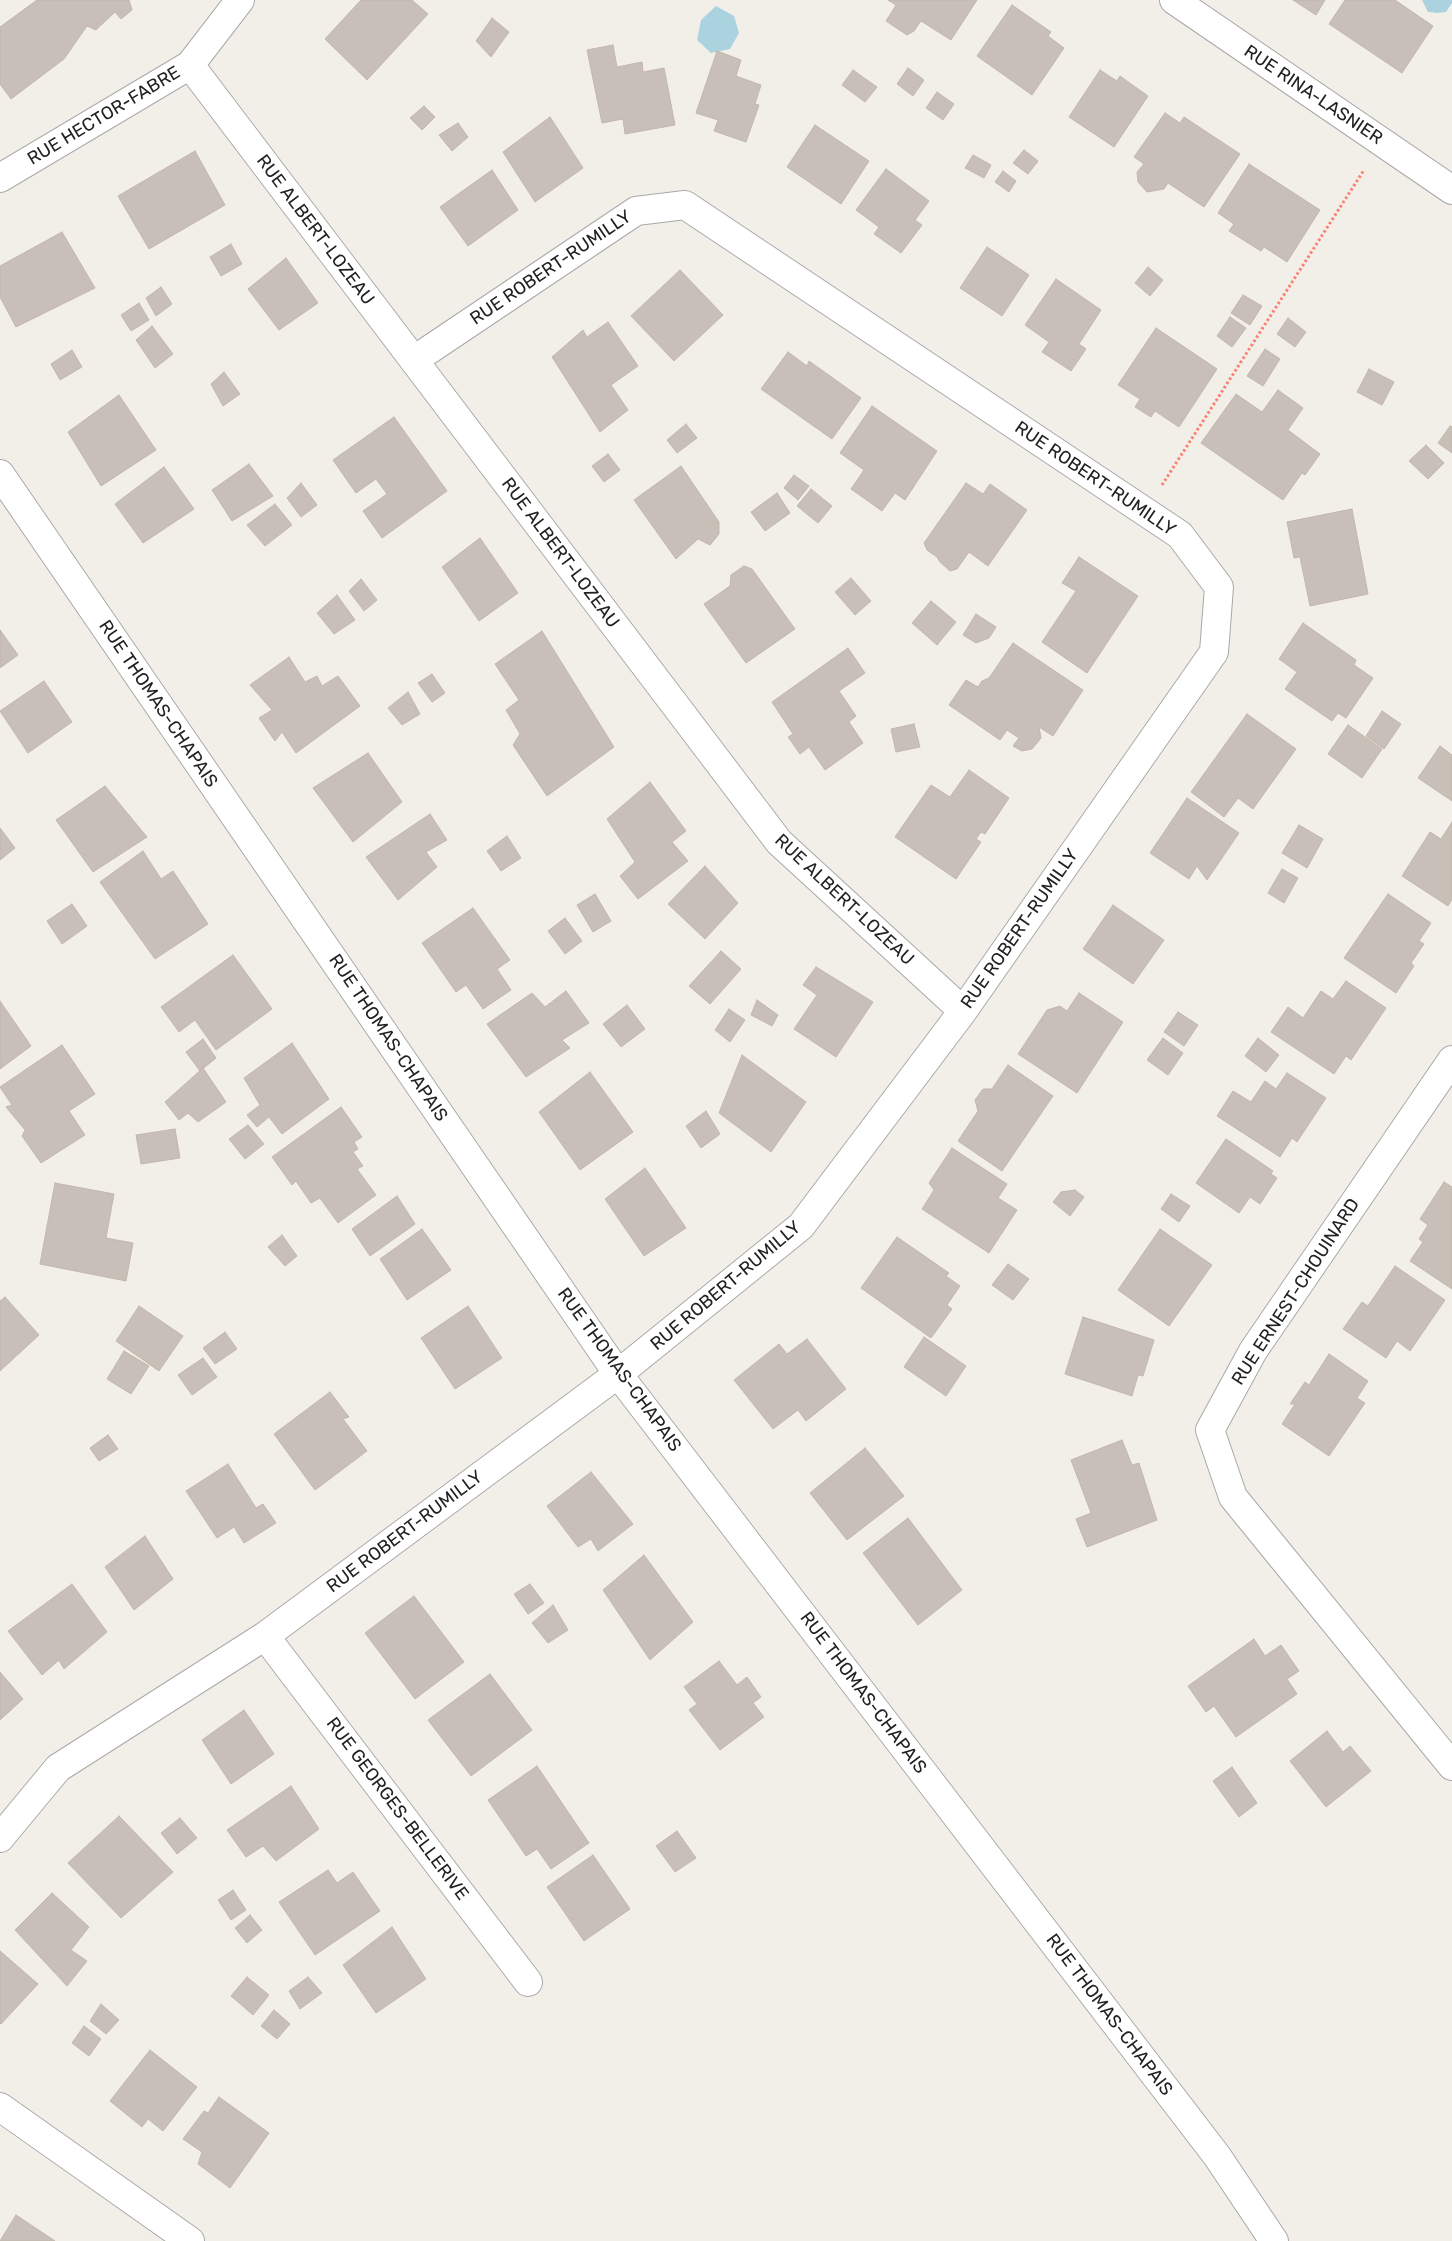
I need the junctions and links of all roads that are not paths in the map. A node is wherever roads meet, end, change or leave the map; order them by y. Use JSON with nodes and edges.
{"nodes":[{"id":1,"x":240,"y":0,"type":"edge"},
{"id":2,"x":1174,"y":0,"type":"edge"},
{"id":3,"x":190,"y":65,"type":"junction"},
{"id":4,"x":0,"y":178,"type":"edge"},
{"id":5,"x":1452,"y":190,"type":"edge"},
{"id":6,"x":414,"y":360,"type":"junction"},
{"id":7,"x":0,"y":474,"type":"edge"},
{"id":8,"x":963,"y":1011,"type":"junction"},
{"id":9,"x":1452,"y":1060,"type":"edge"},
{"id":10,"x":618,"y":1374,"type":"junction"},
{"id":11,"x":265,"y":1636,"type":"junction"},
{"id":12,"x":1452,"y":1766,"type":"edge"},
{"id":13,"x":0,"y":1838,"type":"edge"},
{"id":14,"x":528,"y":1982,"type":"dead end"},
{"id":15,"x":0,"y":2107,"type":"edge"},
{"id":16,"x":190,"y":2241,"type":"edge"},
{"id":17,"x":1274,"y":2241,"type":"edge"}],
"edges":[{"from":1,"to":3,"type":"street","name":"RUE HECTOR-FABRE"},
{"from":2,"to":5,"type":"street","name":"RUE RINA-LASNIER"},
{"from":3,"to":4,"type":"street","name":"RUE HECTOR-FABRE"},
{"from":3,"to":6,"type":"street","name":"RUE ALBERT-LOZEAU"},
{"from":6,"to":8,"type":"street","name":"RUE ALBERT-LOZEAU"},
{"from":6,"to":8,"type":"street","name":"RUE ROBERT-RUMILLY"},
{"from":7,"to":10,"type":"street","name":"RUE THOMAS-CHAPAIS"},
{"from":8,"to":10,"type":"street","name":"RUE ROBERT-RUMILLY"},
{"from":9,"to":12,"type":"street","name":"RUE ERNEST-CHOUINARD"},
{"from":10,"to":11,"type":"street","name":"RUE ROBERT-RUMILLY"},
{"from":10,"to":17,"type":"street","name":"RUE THOMAS-CHAPAIS"},
{"from":11,"to":13,"type":"street","name":"RUE ROBERT-RUMILLY"},
{"from":11,"to":14,"type":"street","name":"RUE GEORGES-BELLERIVE"},
{"from":15,"to":16,"type":"street"}]}
